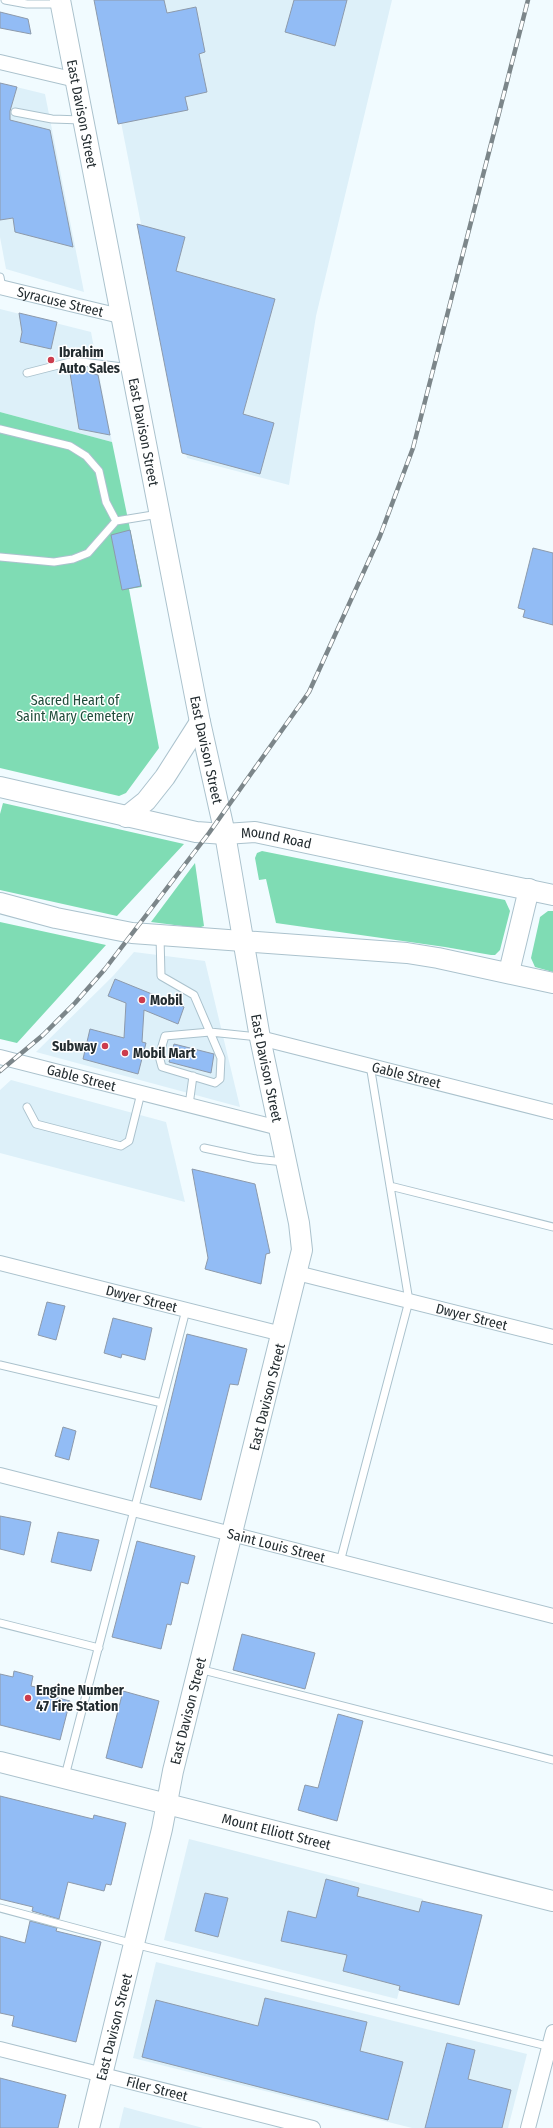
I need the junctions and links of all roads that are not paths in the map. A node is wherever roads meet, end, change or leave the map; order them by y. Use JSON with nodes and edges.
{"nodes":[{"id":1,"x":5,"y":0,"type":"edge"},
{"id":2,"x":60,"y":2,"type":"edge"},
{"id":3,"x":0,"y":62,"type":"edge"},
{"id":4,"x":76,"y":80,"type":"junction"},
{"id":5,"x":15,"y":112,"type":"dead end"},
{"id":6,"x":83,"y":120,"type":"junction"},
{"id":7,"x":1,"y":284,"type":"edge"},
{"id":8,"x":120,"y":316,"type":"junction"},
{"id":9,"x":131,"y":368,"type":"junction"},
{"id":10,"x":27,"y":374,"type":"dead end"},
{"id":11,"x":0,"y":429,"type":"edge"},
{"id":12,"x":159,"y":514,"type":"junction"},
{"id":13,"x":116,"y":521,"type":"junction"},
{"id":14,"x":0,"y":557,"type":"edge"},
{"id":15,"x":200,"y":722,"type":"junction"},
{"id":16,"x":0,"y":787,"type":"edge"},
{"id":17,"x":126,"y":816,"type":"junction"},
{"id":18,"x":225,"y":834,"type":"junction"},
{"id":19,"x":529,"y":889,"type":"junction"},
{"id":20,"x":553,"y":895,"type":"edge"},
{"id":21,"x":0,"y":903,"type":"edge"},
{"id":22,"x":160,"y":936,"type":"junction"},
{"id":23,"x":244,"y":942,"type":"junction"},
{"id":24,"x":508,"y":972,"type":"junction"},
{"id":25,"x":553,"y":983,"type":"edge"},
{"id":26,"x":210,"y":1032,"type":"junction"},
{"id":27,"x":260,"y":1038,"type":"junction"},
{"id":28,"x":0,"y":1057,"type":"edge"},
{"id":29,"x":370,"y":1065,"type":"junction"},
{"id":30,"x":193,"y":1076,"type":"junction"},
{"id":31,"x":141,"y":1093,"type":"junction"},
{"id":32,"x":189,"y":1105,"type":"junction"},
{"id":33,"x":27,"y":1107,"type":"dead end"},
{"id":34,"x":553,"y":1112,"type":"edge"},
{"id":35,"x":279,"y":1128,"type":"junction"},
{"id":36,"x":204,"y":1148,"type":"dead end"},
{"id":37,"x":286,"y":1162,"type":"junction"},
{"id":38,"x":390,"y":1186,"type":"junction"},
{"id":39,"x":553,"y":1228,"type":"edge"},
{"id":40,"x":0,"y":1263,"type":"edge"},
{"id":41,"x":297,"y":1273,"type":"junction"},
{"id":42,"x":409,"y":1301,"type":"junction"},
{"id":43,"x":186,"y":1310,"type":"junction"},
{"id":44,"x":282,"y":1334,"type":"junction"},
{"id":45,"x":553,"y":1337,"type":"edge"},
{"id":46,"x":0,"y":1365,"type":"edge"},
{"id":47,"x":162,"y":1403,"type":"junction"},
{"id":48,"x":0,"y":1475,"type":"edge"},
{"id":49,"x":134,"y":1509,"type":"junction"},
{"id":50,"x":232,"y":1535,"type":"junction"},
{"id":51,"x":340,"y":1562,"type":"junction"},
{"id":52,"x":553,"y":1616,"type":"edge"},
{"id":53,"x":0,"y":1623,"type":"edge"},
{"id":54,"x":99,"y":1648,"type":"junction"},
{"id":55,"x":198,"y":1669,"type":"junction"},
{"id":56,"x":553,"y":1760,"type":"edge"},
{"id":57,"x":0,"y":1762,"type":"edge"},
{"id":58,"x":64,"y":1778,"type":"junction"},
{"id":59,"x":167,"y":1804,"type":"junction"},
{"id":60,"x":553,"y":1901,"type":"edge"},
{"id":61,"x":0,"y":1908,"type":"edge"},
{"id":62,"x":134,"y":1944,"type":"junction"},
{"id":63,"x":553,"y":2032,"type":"edge"},
{"id":64,"x":551,"y":2047,"type":"edge"},
{"id":65,"x":0,"y":2049,"type":"edge"},
{"id":66,"x":102,"y":2074,"type":"junction"},
{"id":67,"x":89,"y":2128,"type":"edge"},
{"id":68,"x":313,"y":2128,"type":"edge"},
{"id":69,"x":528,"y":2128,"type":"edge"}],
"edges":[{"from":1,"to":2,"type":"lane"},
{"from":2,"to":4,"type":"main road","name":"East Davison Street"},
{"from":3,"to":4,"type":"street"},
{"from":4,"to":6,"type":"main road","name":"East Davison Street"},
{"from":5,"to":6,"type":"lane"},
{"from":6,"to":8,"type":"main road","name":"East Davison Street"},
{"from":7,"to":8,"type":"street","name":"Syracuse Street"},
{"from":8,"to":9,"type":"main road","name":"East Davison Street"},
{"from":9,"to":10,"type":"lane"},
{"from":9,"to":12,"type":"main road","name":"East Davison Street"},
{"from":11,"to":13,"type":"lane"},
{"from":12,"to":13,"type":"lane"},
{"from":12,"to":15,"type":"main road","name":"East Davison Street"},
{"from":13,"to":14,"type":"lane"},
{"from":15,"to":17,"type":"main road"},
{"from":15,"to":18,"type":"main road","name":"East Davison Street"},
{"from":16,"to":17,"type":"main road","name":"Mound Road"},
{"from":17,"to":18,"type":"main road","name":"Mound Road"},
{"from":18,"to":19,"type":"main road","name":"Mound Road"},
{"from":18,"to":23,"type":"main road","name":"East Davison Street"},
{"from":19,"to":20,"type":"main road","name":"Mound Road"},
{"from":19,"to":24,"type":"main road"},
{"from":21,"to":22,"type":"main road"},
{"from":22,"to":23,"type":"main road"},
{"from":22,"to":26,"type":"lane"},
{"from":23,"to":24,"type":"main road"},
{"from":23,"to":27,"type":"main road","name":"East Davison Street"},
{"from":24,"to":25,"type":"main road"},
{"from":26,"to":27,"type":"lane"},
{"from":26,"to":30,"type":"lane"},
{"from":26,"to":30,"type":"lane"},
{"from":27,"to":29,"type":"street","name":"Gable Street"},
{"from":27,"to":35,"type":"main road","name":"East Davison Street"},
{"from":28,"to":31,"type":"street","name":"Gable Street"},
{"from":29,"to":34,"type":"street","name":"Gable Street"},
{"from":29,"to":38,"type":"lane"},
{"from":30,"to":32,"type":"lane"},
{"from":31,"to":32,"type":"street","name":"Gable Street"},
{"from":31,"to":33,"type":"lane"},
{"from":32,"to":35,"type":"street","name":"Gable Street"},
{"from":35,"to":37,"type":"main road","name":"East Davison Street"},
{"from":36,"to":37,"type":"lane"},
{"from":37,"to":41,"type":"main road","name":"East Davison Street"},
{"from":38,"to":39,"type":"lane"},
{"from":38,"to":42,"type":"lane"},
{"from":40,"to":43,"type":"street","name":"Dwyer Street"},
{"from":41,"to":42,"type":"street","name":"Dwyer Street"},
{"from":41,"to":44,"type":"main road","name":"East Davison Street"},
{"from":42,"to":45,"type":"street","name":"Dwyer Street"},
{"from":42,"to":51,"type":"lane"},
{"from":43,"to":44,"type":"street","name":"Dwyer Street"},
{"from":43,"to":47,"type":"lane"},
{"from":44,"to":50,"type":"main road","name":"East Davison Street"},
{"from":46,"to":47,"type":"lane"},
{"from":47,"to":49,"type":"lane"},
{"from":48,"to":49,"type":"street","name":"Saint Louis Street"},
{"from":49,"to":50,"type":"street","name":"Saint Louis Street"},
{"from":49,"to":54,"type":"lane"},
{"from":50,"to":51,"type":"street","name":"Saint Louis Street"},
{"from":50,"to":55,"type":"main road","name":"East Davison Street"},
{"from":51,"to":52,"type":"street","name":"Saint Louis Street"},
{"from":53,"to":54,"type":"lane"},
{"from":54,"to":58,"type":"lane"},
{"from":55,"to":56,"type":"lane"},
{"from":55,"to":59,"type":"main road","name":"East Davison Street"},
{"from":57,"to":58,"type":"main road","name":"Mount Elliott Street"},
{"from":58,"to":59,"type":"main road","name":"Mount Elliott Street"},
{"from":59,"to":60,"type":"main road","name":"Mount Elliott Street"},
{"from":59,"to":62,"type":"main road","name":"East Davison Street"},
{"from":61,"to":62,"type":"lane"},
{"from":62,"to":64,"type":"lane"},
{"from":62,"to":66,"type":"main road","name":"East Davison Street"},
{"from":63,"to":64,"type":"street"},
{"from":64,"to":69,"type":"street"},
{"from":65,"to":66,"type":"street","name":"Filer Street"},
{"from":66,"to":67,"type":"main road","name":"East Davison Street"},
{"from":66,"to":68,"type":"street","name":"Filer Street"}]}
